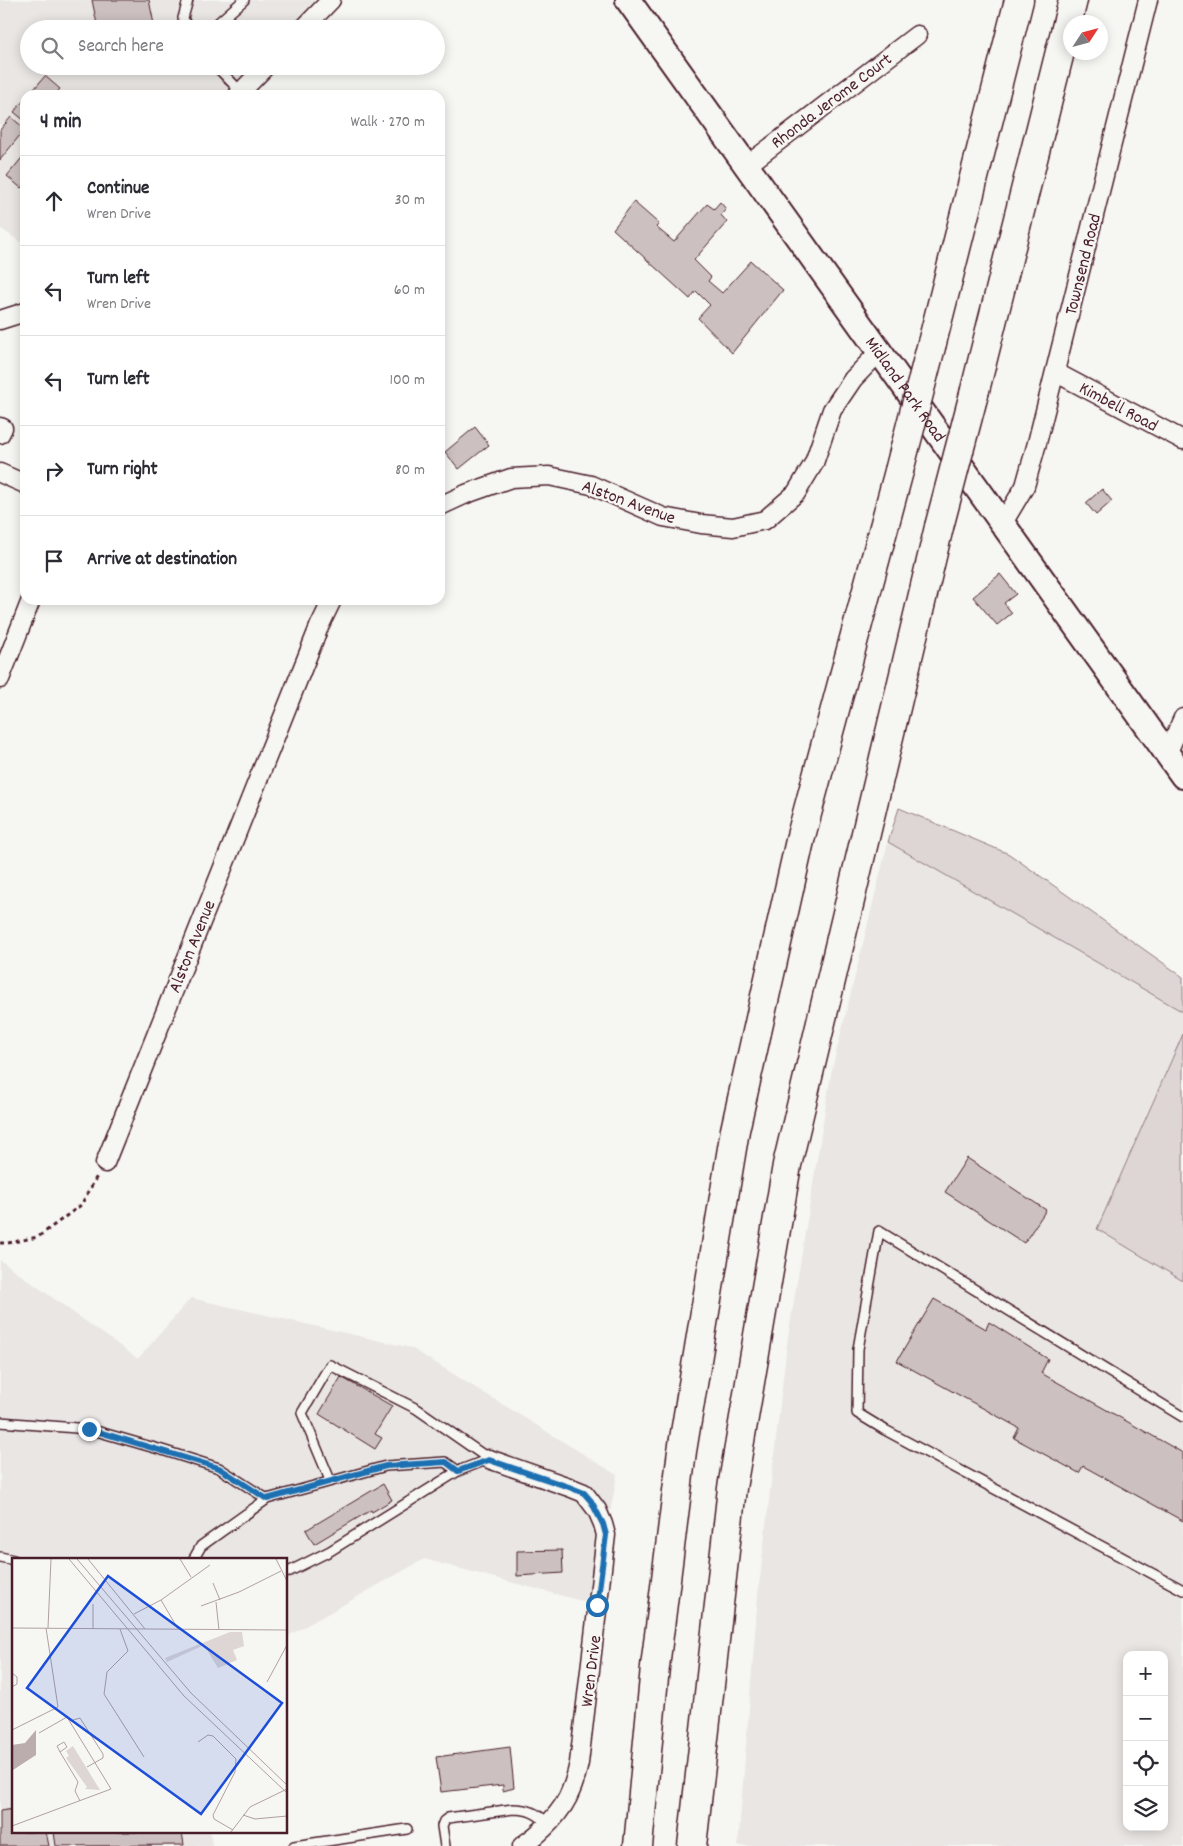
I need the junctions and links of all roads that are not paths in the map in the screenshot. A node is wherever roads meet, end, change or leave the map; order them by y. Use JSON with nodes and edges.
{"nodes":[{"id":1,"x":188,"y":0,"type":"edge"},
{"id":2,"x":244,"y":0,"type":"edge"},
{"id":3,"x":331,"y":0,"type":"edge"},
{"id":4,"x":628,"y":0,"type":"edge"},
{"id":5,"x":1019,"y":0,"type":"edge"},
{"id":6,"x":1073,"y":0,"type":"edge"},
{"id":7,"x":1148,"y":0,"type":"edge"},
{"id":8,"x":184,"y":20,"type":"edge"},
{"id":9,"x":221,"y":20,"type":"edge"},
{"id":10,"x":312,"y":20,"type":"edge"},
{"id":11,"x":917,"y":36,"type":"dead end"},
{"id":12,"x":224,"y":75,"type":"edge"},
{"id":13,"x":257,"y":75,"type":"edge"},
{"id":14,"x":237,"y":90,"type":"edge"},
{"id":15,"x":243,"y":90,"type":"edge"},
{"id":16,"x":746,"y":166,"type":"junction"},
{"id":17,"x":20,"y":314,"type":"edge"},
{"id":18,"x":0,"y":320,"type":"edge"},
{"id":19,"x":879,"y":352,"type":"junction"},
{"id":20,"x":1055,"y":372,"type":"junction"},
{"id":21,"x":0,"y":427,"type":"edge"},
{"id":22,"x":0,"y":434,"type":"edge"},
{"id":23,"x":1183,"y":440,"type":"edge"},
{"id":24,"x":0,"y":474,"type":"edge"},
{"id":25,"x":20,"y":482,"type":"edge"},
{"id":26,"x":445,"y":504,"type":"edge"},
{"id":27,"x":1003,"y":523,"type":"junction"},
{"id":28,"x":30,"y":605,"type":"edge"},
{"id":29,"x":330,"y":605,"type":"edge"},
{"id":30,"x":0,"y":679,"type":"edge"},
{"id":31,"x":1183,"y":718,"type":"edge"},
{"id":32,"x":1167,"y":754,"type":"junction"},
{"id":33,"x":1183,"y":776,"type":"edge"},
{"id":34,"x":105,"y":1163,"type":"road end"},
{"id":35,"x":1183,"y":1417,"type":"edge"},
{"id":36,"x":0,"y":1422,"type":"edge"},
{"id":37,"x":489,"y":1460,"type":"junction"},
{"id":38,"x":458,"y":1471,"type":"junction"},
{"id":39,"x":330,"y":1480,"type":"junction"},
{"id":40,"x":267,"y":1499,"type":"junction"},
{"id":41,"x":194,"y":1558,"type":"edge"},
{"id":42,"x":288,"y":1572,"type":"edge"},
{"id":43,"x":1183,"y":1590,"type":"edge"},
{"id":44,"x":548,"y":1823,"type":"junction"},
{"id":45,"x":407,"y":1829,"type":"dead end"},
{"id":46,"x":293,"y":1846,"type":"edge"},
{"id":47,"x":445,"y":1846,"type":"edge"},
{"id":48,"x":522,"y":1846,"type":"edge"},
{"id":49,"x":638,"y":1846,"type":"edge"},
{"id":50,"x":692,"y":1846,"type":"edge"}],
"edges":[{"from":1,"to":8,"type":"lane"},
{"from":2,"to":9,"type":"lane"},
{"from":3,"to":10,"type":"street"},
{"from":4,"to":16,"type":"street","name":"Midland Park Road"},
{"from":5,"to":49,"type":"highway","bridge":true},
{"from":6,"to":50,"type":"highway","bridge":true},
{"from":7,"to":20,"type":"street","name":"Townsend Road"},
{"from":11,"to":16,"type":"street","name":"Rhonda Jerome Court"},
{"from":12,"to":14,"type":"lane"},
{"from":13,"to":15,"type":"street"},
{"from":16,"to":19,"type":"street","name":"Midland Park Road"},
{"from":17,"to":18,"type":"street"},
{"from":19,"to":26,"type":"street","name":"Alston Avenue"},
{"from":19,"to":27,"type":"street","name":"Midland Park Road"},
{"from":20,"to":23,"type":"street","name":"Kimbell Road"},
{"from":20,"to":27,"type":"street","name":"Townsend Road"},
{"from":21,"to":22,"type":"street"},
{"from":24,"to":25,"type":"street"},
{"from":27,"to":32,"type":"street","name":"Midland Park Road"},
{"from":28,"to":30,"type":"street"},
{"from":29,"to":34,"type":"street","name":"Alston Avenue"},
{"from":31,"to":32,"type":"street"},
{"from":32,"to":33,"type":"street","name":"Midland Park Road"},
{"from":35,"to":43,"type":"lane"},
{"from":36,"to":40,"type":"lane"},
{"from":37,"to":38,"type":"lane"},
{"from":37,"to":39,"type":"lane"},
{"from":37,"to":44,"type":"street","name":"Wren Drive"},
{"from":38,"to":39,"type":"lane"},
{"from":38,"to":42,"type":"lane"},
{"from":39,"to":40,"type":"lane"},
{"from":40,"to":41,"type":"lane"},
{"from":44,"to":47,"type":"lane"},
{"from":44,"to":48,"type":"street","name":"Wren Drive"},
{"from":45,"to":46,"type":"lane"}]}
